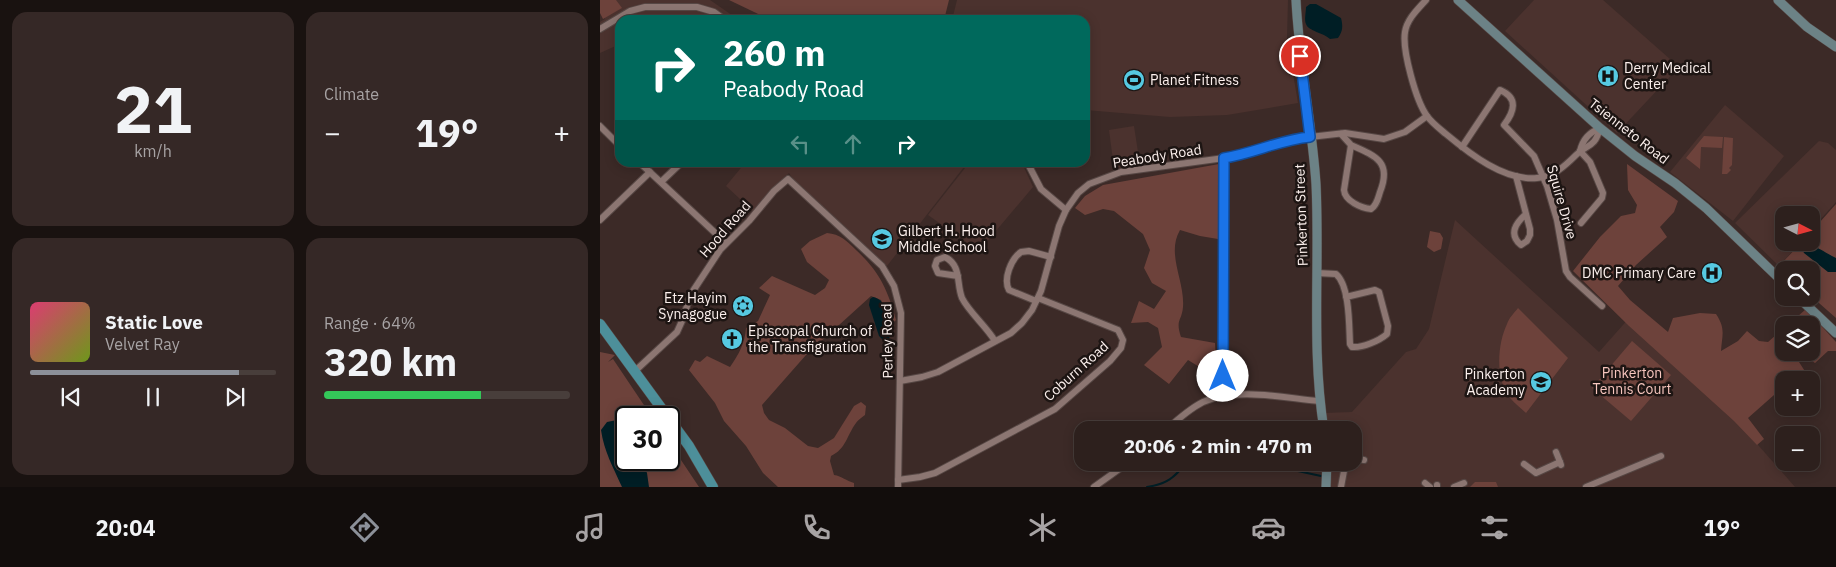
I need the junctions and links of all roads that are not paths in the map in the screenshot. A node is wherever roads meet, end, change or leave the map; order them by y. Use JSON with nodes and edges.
{"nodes":[{"id":1,"x":1296,"y":0,"type":"edge"},
{"id":2,"x":1426,"y":0,"type":"edge"},
{"id":3,"x":1458,"y":0,"type":"edge"},
{"id":4,"x":1778,"y":0,"type":"edge"},
{"id":5,"x":623,"y":15,"type":"edge"},
{"id":6,"x":718,"y":15,"type":"edge"},
{"id":7,"x":615,"y":20,"type":"edge"},
{"id":8,"x":600,"y":29,"type":"edge"},
{"id":9,"x":1836,"y":47,"type":"edge"},
{"id":10,"x":1427,"y":116,"type":"junction"},
{"id":11,"x":1600,"y":128,"type":"junction"},
{"id":12,"x":601,"y":131,"type":"edge"},
{"id":13,"x":1341,"y":134,"type":"junction"},
{"id":14,"x":1310,"y":137,"type":"junction"},
{"id":15,"x":615,"y":142,"type":"edge"},
{"id":16,"x":1351,"y":145,"type":"junction"},
{"id":17,"x":1462,"y":147,"type":"junction"},
{"id":18,"x":1580,"y":151,"type":"junction"},
{"id":19,"x":1224,"y":158,"type":"junction"},
{"id":20,"x":644,"y":167,"type":"edge"},
{"id":21,"x":677,"y":167,"type":"edge"},
{"id":22,"x":1030,"y":167,"type":"edge"},
{"id":23,"x":650,"y":172,"type":"junction"},
{"id":24,"x":1516,"y":176,"type":"junction"},
{"id":25,"x":1543,"y":178,"type":"junction"},
{"id":26,"x":788,"y":179,"type":"joint"},
{"id":27,"x":661,"y":182,"type":"junction"},
{"id":28,"x":1066,"y":210,"type":"junction"},
{"id":29,"x":1526,"y":214,"type":"dead end"},
{"id":30,"x":600,"y":220,"type":"edge"},
{"id":31,"x":1581,"y":223,"type":"dead end"},
{"id":32,"x":726,"y":243,"type":"junction"},
{"id":33,"x":1051,"y":256,"type":"junction"},
{"id":34,"x":1317,"y":273,"type":"junction"},
{"id":35,"x":1775,"y":274,"type":"edge"},
{"id":36,"x":958,"y":276,"type":"dead end"},
{"id":37,"x":1346,"y":297,"type":"junction"},
{"id":38,"x":1037,"y":300,"type":"junction"},
{"id":39,"x":1602,"y":306,"type":"dead end"},
{"id":40,"x":1807,"y":306,"type":"edge"},
{"id":41,"x":600,"y":324,"type":"edge"},
{"id":42,"x":1836,"y":333,"type":"edge"},
{"id":43,"x":995,"y":341,"type":"junction"},
{"id":44,"x":635,"y":371,"type":"junction"},
{"id":45,"x":900,"y":381,"type":"junction"},
{"id":46,"x":1223,"y":395,"type":"junction"},
{"id":47,"x":1320,"y":401,"type":"junction"},
{"id":48,"x":1178,"y":421,"type":"edge"},
{"id":49,"x":1323,"y":421,"type":"edge"},
{"id":50,"x":1556,"y":452,"type":"dead end"},
{"id":51,"x":1662,"y":456,"type":"dead end"},
{"id":52,"x":1524,"y":464,"type":"dead end"},
{"id":53,"x":1116,"y":471,"type":"edge"},
{"id":54,"x":1327,"y":471,"type":"edge"},
{"id":55,"x":1344,"y":471,"type":"edge"},
{"id":56,"x":898,"y":484,"type":"edge"},
{"id":57,"x":1464,"y":484,"type":"dead end"},
{"id":58,"x":1599,"y":484,"type":"edge"},
{"id":59,"x":713,"y":487,"type":"edge"},
{"id":60,"x":1094,"y":487,"type":"edge"},
{"id":61,"x":1326,"y":487,"type":"edge"},
{"id":62,"x":1341,"y":487,"type":"edge"},
{"id":63,"x":1454,"y":487,"type":"edge"},
{"id":64,"x":1586,"y":487,"type":"edge"}],
"edges":[{"from":1,"to":14,"type":"street","name":"Pinkerton Street"},
{"from":2,"to":10,"type":"street"},
{"from":3,"to":11,"type":"street","name":"Tsienneto Road"},
{"from":4,"to":9,"type":"street"},
{"from":5,"to":6,"type":"street"},
{"from":7,"to":8,"type":"street"},
{"from":10,"to":13,"type":"street","name":"Peabody Road"},
{"from":10,"to":17,"type":"street"},
{"from":11,"to":18,"type":"street"},
{"from":11,"to":35,"type":"street","name":"Tsienneto Road"},
{"from":12,"to":15,"type":"street"},
{"from":13,"to":14,"type":"street","name":"Peabody Road"},
{"from":13,"to":16,"type":"street"},
{"from":14,"to":19,"type":"street","name":"Peabody Road"},
{"from":14,"to":34,"type":"street","name":"Pinkerton Street"},
{"from":16,"to":16,"type":"street"},
{"from":17,"to":24,"type":"street"},
{"from":17,"to":25,"type":"street","name":"Squire Drive"},
{"from":18,"to":25,"type":"street"},
{"from":18,"to":31,"type":"street"},
{"from":19,"to":28,"type":"street","name":"Peabody Road"},
{"from":19,"to":46,"type":"street"},
{"from":20,"to":23,"type":"street"},
{"from":21,"to":27,"type":"street"},
{"from":22,"to":28,"type":"street"},
{"from":23,"to":27,"type":"street"},
{"from":23,"to":30,"type":"street"},
{"from":24,"to":25,"type":"street"},
{"from":24,"to":29,"type":"street"},
{"from":25,"to":39,"type":"street","name":"Squire Drive"},
{"from":26,"to":32,"type":"street","name":"Hood Road"},
{"from":26,"to":45,"type":"street","name":"Perley Road"},
{"from":27,"to":32,"type":"street"},
{"from":28,"to":33,"type":"street","name":"Peabody Road"},
{"from":32,"to":44,"type":"street","name":"Hood Road"},
{"from":33,"to":38,"type":"street","name":"Peabody Road"},
{"from":33,"to":38,"type":"street","name":"Coburn Road"},
{"from":34,"to":37,"type":"street"},
{"from":34,"to":47,"type":"street","name":"Pinkerton Street"},
{"from":36,"to":43,"type":"street"},
{"from":37,"to":37,"type":"street"},
{"from":38,"to":43,"type":"street","name":"Peabody Road"},
{"from":38,"to":56,"type":"street","name":"Coburn Road"},
{"from":40,"to":42,"type":"street"},
{"from":41,"to":44,"type":"main road"},
{"from":43,"to":45,"type":"street","name":"Peabody Road"},
{"from":44,"to":59,"type":"main road"},
{"from":45,"to":56,"type":"street","name":"Perley Road"},
{"from":46,"to":47,"type":"street"},
{"from":46,"to":48,"type":"street"},
{"from":47,"to":49,"type":"street","name":"Pinkerton Street"},
{"from":50,"to":52,"type":"street"},
{"from":51,"to":58,"type":"street"},
{"from":53,"to":60,"type":"street"},
{"from":54,"to":61,"type":"street"},
{"from":55,"to":62,"type":"street"},
{"from":57,"to":63,"type":"street"},
{"from":58,"to":64,"type":"street"}]}
